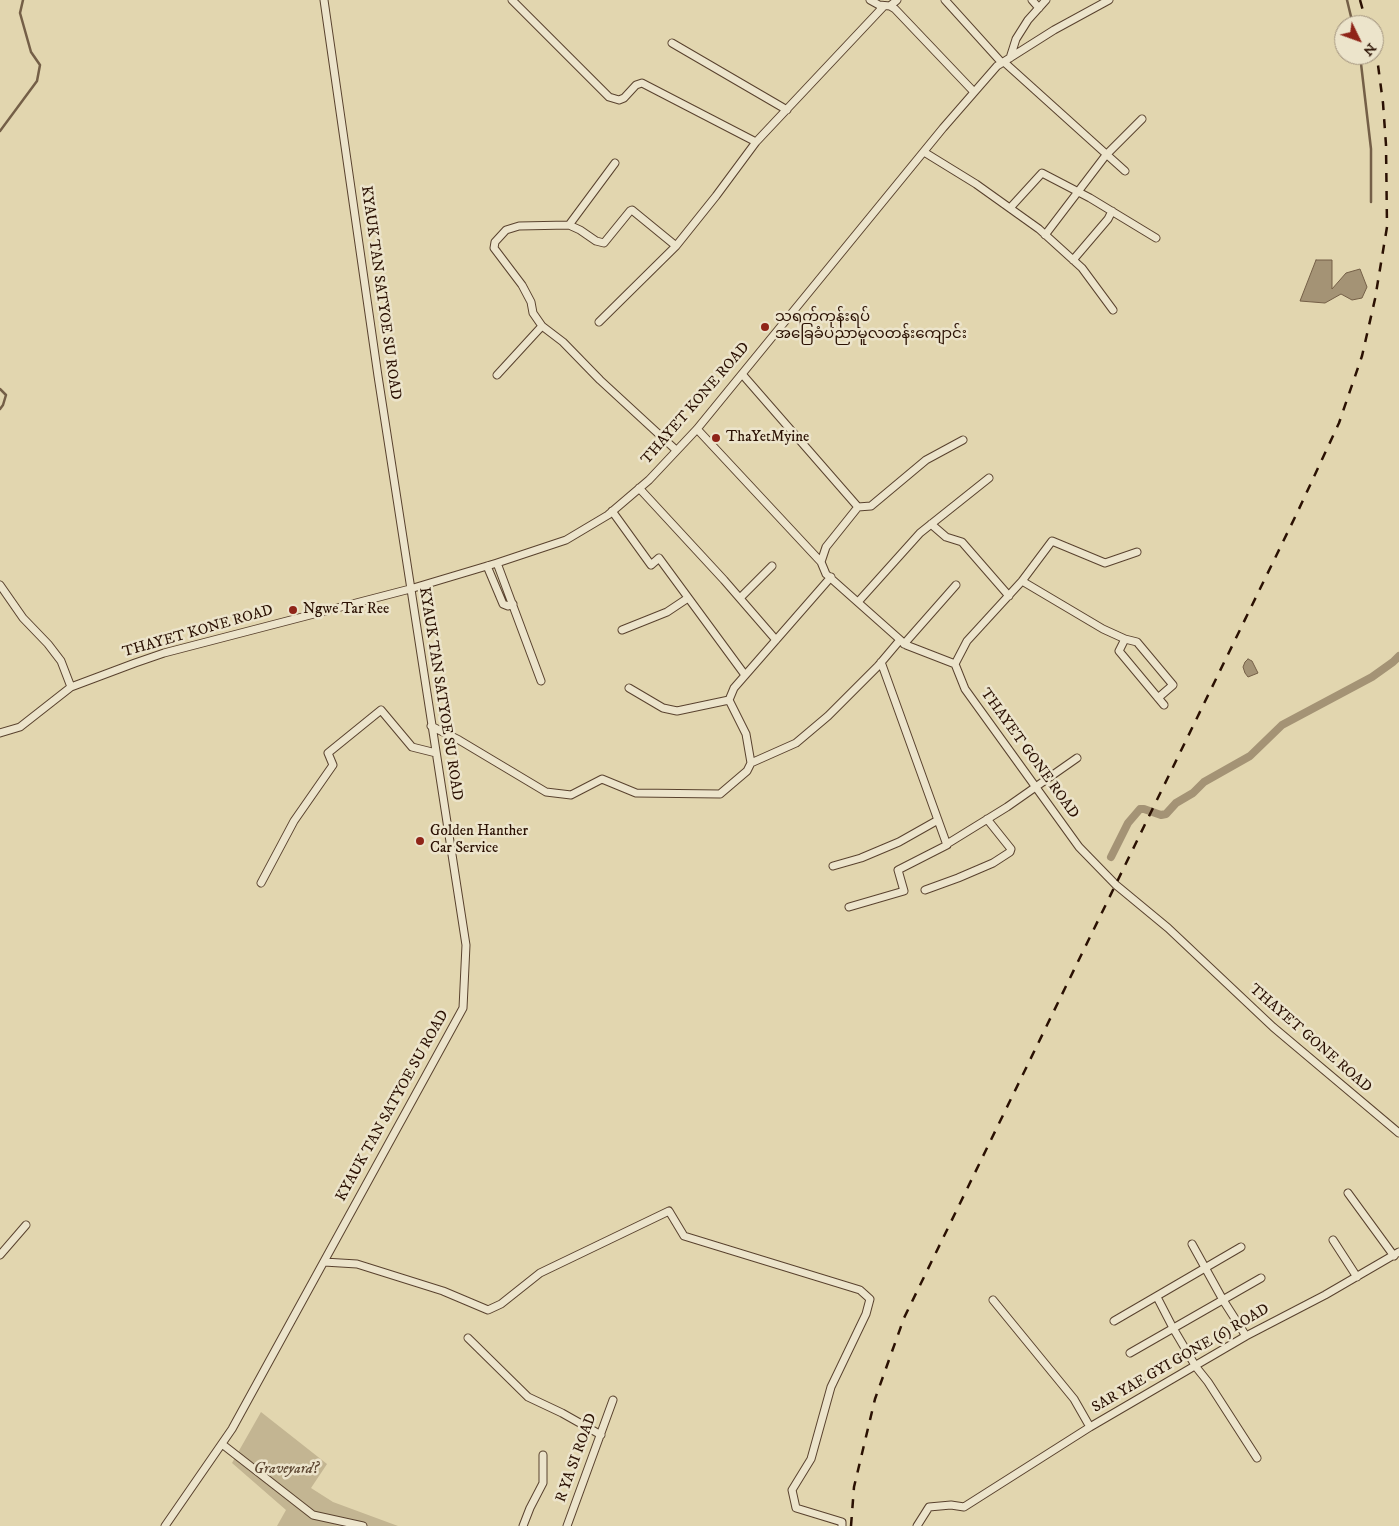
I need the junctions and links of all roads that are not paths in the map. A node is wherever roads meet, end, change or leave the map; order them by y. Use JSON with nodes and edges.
{"nodes":[{"id":1,"x":324,"y":0,"type":"edge"},
{"id":2,"x":512,"y":0,"type":"edge"},
{"id":3,"x":870,"y":0,"type":"edge"},
{"id":4,"x":897,"y":0,"type":"edge"},
{"id":5,"x":944,"y":0,"type":"edge"},
{"id":6,"x":1032,"y":0,"type":"edge"},
{"id":7,"x":1046,"y":0,"type":"edge"},
{"id":8,"x":1109,"y":0,"type":"edge"},
{"id":9,"x":887,"y":6,"type":"junction"},
{"id":10,"x":1039,"y":8,"type":"junction"},
{"id":11,"x":672,"y":43,"type":"dead end"},
{"id":12,"x":1005,"y":61,"type":"junction"},
{"id":13,"x":974,"y":92,"type":"junction"},
{"id":14,"x":787,"y":110,"type":"junction"},
{"id":15,"x":1142,"y":119,"type":"dead end"},
{"id":16,"x":756,"y":142,"type":"junction"},
{"id":17,"x":924,"y":152,"type":"junction"},
{"id":18,"x":1106,"y":155,"type":"junction"},
{"id":19,"x":615,"y":163,"type":"dead end"},
{"id":20,"x":1125,"y":171,"type":"dead end"},
{"id":21,"x":1079,"y":192,"type":"junction"},
{"id":22,"x":1010,"y":208,"type":"junction"},
{"id":23,"x":1112,"y":211,"type":"junction"},
{"id":24,"x":569,"y":225,"type":"junction"},
{"id":25,"x":1045,"y":234,"type":"junction"},
{"id":26,"x":1156,"y":238,"type":"dead end"},
{"id":27,"x":676,"y":246,"type":"junction"},
{"id":28,"x":1073,"y":260,"type":"junction"},
{"id":29,"x":1113,"y":310,"type":"dead end"},
{"id":30,"x":599,"y":322,"type":"dead end"},
{"id":31,"x":542,"y":326,"type":"junction"},
{"id":32,"x":742,"y":374,"type":"junction"},
{"id":33,"x":496,"y":375,"type":"dead end"},
{"id":34,"x":696,"y":429,"type":"junction"},
{"id":35,"x":963,"y":440,"type":"dead end"},
{"id":36,"x":676,"y":450,"type":"junction"},
{"id":37,"x":989,"y":478,"type":"dead end"},
{"id":38,"x":639,"y":488,"type":"junction"},
{"id":39,"x":858,"y":508,"type":"junction"},
{"id":40,"x":612,"y":512,"type":"junction"},
{"id":41,"x":931,"y":524,"type":"junction"},
{"id":42,"x":1137,"y":552,"type":"dead end"},
{"id":43,"x":821,"y":562,"type":"junction"},
{"id":44,"x":497,"y":563,"type":"junction"},
{"id":45,"x":487,"y":566,"type":"junction"},
{"id":46,"x":772,"y":566,"type":"dead end"},
{"id":47,"x":830,"y":577,"type":"junction"},
{"id":48,"x":1022,"y":581,"type":"junction"},
{"id":49,"x":0,"y":585,"type":"edge"},
{"id":50,"x":956,"y":585,"type":"dead end"},
{"id":51,"x":410,"y":589,"type":"junction"},
{"id":52,"x":1009,"y":596,"type":"junction"},
{"id":53,"x":688,"y":598,"type":"junction"},
{"id":54,"x":740,"y":598,"type":"junction"},
{"id":55,"x":858,"y":602,"type":"junction"},
{"id":56,"x":513,"y":604,"type":"junction"},
{"id":57,"x":622,"y":630,"type":"dead end"},
{"id":58,"x":1126,"y":639,"type":"junction"},
{"id":59,"x":776,"y":640,"type":"junction"},
{"id":60,"x":902,"y":642,"type":"junction"},
{"id":61,"x":881,"y":662,"type":"junction"},
{"id":62,"x":955,"y":664,"type":"junction"},
{"id":63,"x":745,"y":675,"type":"junction"},
{"id":64,"x":541,"y":681,"type":"dead end"},
{"id":65,"x":71,"y":687,"type":"junction"},
{"id":66,"x":629,"y":688,"type":"dead end"},
{"id":67,"x":1158,"y":698,"type":"junction"},
{"id":68,"x":729,"y":700,"type":"junction"},
{"id":69,"x":1164,"y":705,"type":"dead end"},
{"id":70,"x":431,"y":726,"type":"junction"},
{"id":71,"x":0,"y":733,"type":"edge"},
{"id":72,"x":436,"y":752,"type":"junction"},
{"id":73,"x":1078,"y":758,"type":"dead end"},
{"id":74,"x":751,"y":763,"type":"junction"},
{"id":75,"x":1036,"y":787,"type":"junction"},
{"id":76,"x":987,"y":819,"type":"junction"},
{"id":77,"x":938,"y":820,"type":"junction"},
{"id":78,"x":946,"y":844,"type":"junction"},
{"id":79,"x":833,"y":866,"type":"dead end"},
{"id":80,"x":261,"y":883,"type":"dead end"},
{"id":81,"x":925,"y":890,"type":"dead end"},
{"id":82,"x":849,"y":907,"type":"dead end"},
{"id":83,"x":1399,"y":1133,"type":"edge"},
{"id":84,"x":1348,"y":1193,"type":"dead end"},
{"id":85,"x":26,"y":1225,"type":"dead end"},
{"id":86,"x":1333,"y":1240,"type":"dead end"},
{"id":87,"x":1192,"y":1244,"type":"dead end"},
{"id":88,"x":1241,"y":1247,"type":"dead end"},
{"id":89,"x":1396,"y":1254,"type":"edge"},
{"id":90,"x":0,"y":1255,"type":"edge"},
{"id":91,"x":324,"y":1262,"type":"junction"},
{"id":92,"x":1205,"y":1268,"type":"junction"},
{"id":93,"x":1261,"y":1278,"type":"dead end"},
{"id":94,"x":1357,"y":1278,"type":"junction"},
{"id":95,"x":1157,"y":1297,"type":"junction"},
{"id":96,"x":993,"y":1300,"type":"dead end"},
{"id":97,"x":1223,"y":1300,"type":"junction"},
{"id":98,"x":1114,"y":1321,"type":"dead end"},
{"id":99,"x":1173,"y":1328,"type":"junction"},
{"id":100,"x":1246,"y":1336,"type":"junction"},
{"id":101,"x":468,"y":1338,"type":"dead end"},
{"id":102,"x":1130,"y":1353,"type":"dead end"},
{"id":103,"x":1196,"y":1367,"type":"junction"},
{"id":104,"x":614,"y":1400,"type":"dead end"},
{"id":105,"x":1090,"y":1427,"type":"junction"},
{"id":106,"x":601,"y":1435,"type":"junction"},
{"id":107,"x":222,"y":1444,"type":"junction"},
{"id":108,"x":543,"y":1455,"type":"dead end"},
{"id":109,"x":1257,"y":1458,"type":"dead end"},
{"id":110,"x":165,"y":1526,"type":"edge"},
{"id":111,"x":364,"y":1526,"type":"edge"},
{"id":112,"x":524,"y":1526,"type":"edge"},
{"id":113,"x":567,"y":1526,"type":"edge"},
{"id":114,"x":842,"y":1526,"type":"edge"},
{"id":115,"x":917,"y":1526,"type":"edge"}],
"edges":[{"from":1,"to":51,"type":"street","name":"KYAUK TAN SATYOE SU ROAD"},
{"from":2,"to":16,"type":"street"},
{"from":3,"to":9,"type":"street"},
{"from":4,"to":9,"type":"street"},
{"from":5,"to":12,"type":"street"},
{"from":6,"to":10,"type":"street"},
{"from":7,"to":10,"type":"street"},
{"from":8,"to":12,"type":"street","name":"THAYET KONE ROAD"},
{"from":9,"to":13,"type":"street"},
{"from":9,"to":14,"type":"street"},
{"from":10,"to":12,"type":"street"},
{"from":11,"to":14,"type":"street"},
{"from":12,"to":13,"type":"street","name":"THAYET KONE ROAD"},
{"from":12,"to":18,"type":"street"},
{"from":13,"to":17,"type":"street","name":"THAYET KONE ROAD"},
{"from":14,"to":16,"type":"street"},
{"from":15,"to":18,"type":"street"},
{"from":16,"to":27,"type":"street"},
{"from":17,"to":22,"type":"street"},
{"from":17,"to":32,"type":"street","name":"THAYET KONE ROAD"},
{"from":18,"to":20,"type":"street"},
{"from":18,"to":21,"type":"street"},
{"from":19,"to":24,"type":"street"},
{"from":21,"to":22,"type":"street"},
{"from":21,"to":23,"type":"street"},
{"from":21,"to":25,"type":"street"},
{"from":22,"to":25,"type":"street"},
{"from":23,"to":26,"type":"street"},
{"from":23,"to":28,"type":"street"},
{"from":24,"to":27,"type":"street"},
{"from":24,"to":31,"type":"street"},
{"from":25,"to":28,"type":"street"},
{"from":27,"to":30,"type":"street"},
{"from":28,"to":29,"type":"street"},
{"from":31,"to":33,"type":"street"},
{"from":31,"to":36,"type":"street"},
{"from":32,"to":34,"type":"street","name":"THAYET KONE ROAD"},
{"from":32,"to":39,"type":"street"},
{"from":34,"to":36,"type":"street","name":"THAYET KONE ROAD"},
{"from":34,"to":43,"type":"street"},
{"from":35,"to":39,"type":"street"},
{"from":36,"to":38,"type":"street","name":"THAYET KONE ROAD"},
{"from":37,"to":41,"type":"street"},
{"from":38,"to":40,"type":"street","name":"THAYET KONE ROAD"},
{"from":38,"to":54,"type":"street"},
{"from":39,"to":43,"type":"street"},
{"from":40,"to":44,"type":"street","name":"THAYET KONE ROAD"},
{"from":40,"to":53,"type":"street"},
{"from":41,"to":52,"type":"street"},
{"from":41,"to":55,"type":"street"},
{"from":42,"to":48,"type":"street"},
{"from":43,"to":47,"type":"street"},
{"from":44,"to":45,"type":"street","name":"THAYET KONE ROAD"},
{"from":44,"to":56,"type":"street"},
{"from":45,"to":51,"type":"street","name":"THAYET KONE ROAD"},
{"from":45,"to":56,"type":"street"},
{"from":46,"to":54,"type":"street"},
{"from":47,"to":55,"type":"street"},
{"from":47,"to":59,"type":"street"},
{"from":48,"to":52,"type":"street"},
{"from":48,"to":58,"type":"street"},
{"from":49,"to":65,"type":"street"},
{"from":50,"to":60,"type":"street"},
{"from":51,"to":65,"type":"street","name":"THAYET KONE ROAD"},
{"from":51,"to":70,"type":"street","name":"KYAUK TAN SATYOE SU ROAD"},
{"from":52,"to":62,"type":"street"},
{"from":53,"to":57,"type":"street"},
{"from":53,"to":63,"type":"street"},
{"from":54,"to":59,"type":"street"},
{"from":55,"to":60,"type":"street"},
{"from":56,"to":64,"type":"street"},
{"from":58,"to":67,"type":"street"},
{"from":58,"to":67,"type":"street"},
{"from":59,"to":63,"type":"street"},
{"from":60,"to":61,"type":"street"},
{"from":60,"to":62,"type":"street"},
{"from":61,"to":74,"type":"street"},
{"from":61,"to":77,"type":"street"},
{"from":62,"to":75,"type":"street","name":"THAYET GONE ROAD"},
{"from":63,"to":68,"type":"street"},
{"from":65,"to":71,"type":"street","name":"THAYET KONE ROAD"},
{"from":66,"to":68,"type":"street"},
{"from":67,"to":69,"type":"street"},
{"from":68,"to":74,"type":"street"},
{"from":70,"to":72,"type":"street","name":"KYAUK TAN SATYOE SU ROAD"},
{"from":70,"to":74,"type":"street"},
{"from":72,"to":80,"type":"street"},
{"from":72,"to":91,"type":"street","name":"KYAUK TAN SATYOE SU ROAD"},
{"from":73,"to":75,"type":"street"},
{"from":75,"to":76,"type":"street"},
{"from":75,"to":83,"type":"street","name":"THAYET GONE ROAD"},
{"from":76,"to":78,"type":"street"},
{"from":76,"to":81,"type":"street"},
{"from":77,"to":78,"type":"street"},
{"from":77,"to":79,"type":"street"},
{"from":78,"to":82,"type":"street"},
{"from":84,"to":89,"type":"street"},
{"from":85,"to":90,"type":"street"},
{"from":86,"to":94,"type":"street"},
{"from":87,"to":92,"type":"street"},
{"from":88,"to":92,"type":"street"},
{"from":89,"to":94,"type":"street","name":"SAR YAE GYI GONE (6) ROAD"},
{"from":91,"to":107,"type":"street","name":"KYAUK TAN SATYOE SU ROAD"},
{"from":91,"to":114,"type":"street"},
{"from":92,"to":95,"type":"street"},
{"from":92,"to":97,"type":"street"},
{"from":93,"to":97,"type":"street"},
{"from":94,"to":100,"type":"street","name":"SAR YAE GYI GONE (6) ROAD"},
{"from":95,"to":98,"type":"street"},
{"from":95,"to":99,"type":"street"},
{"from":96,"to":105,"type":"street","name":"SAR YAE GYI GONE (6) ROAD"},
{"from":97,"to":99,"type":"street"},
{"from":97,"to":100,"type":"street"},
{"from":99,"to":102,"type":"street"},
{"from":99,"to":103,"type":"street"},
{"from":100,"to":103,"type":"street","name":"SAR YAE GYI GONE (6) ROAD"},
{"from":101,"to":106,"type":"street"},
{"from":103,"to":105,"type":"street","name":"SAR YAE GYI GONE (6) ROAD"},
{"from":103,"to":109,"type":"street"},
{"from":104,"to":106,"type":"street","name":"R YA SI ROAD"},
{"from":105,"to":115,"type":"street"},
{"from":106,"to":113,"type":"street","name":"R YA SI ROAD"},
{"from":107,"to":110,"type":"street","name":"KYAUK TAN SATYOE SU ROAD"},
{"from":107,"to":111,"type":"street"},
{"from":108,"to":112,"type":"street"}]}
